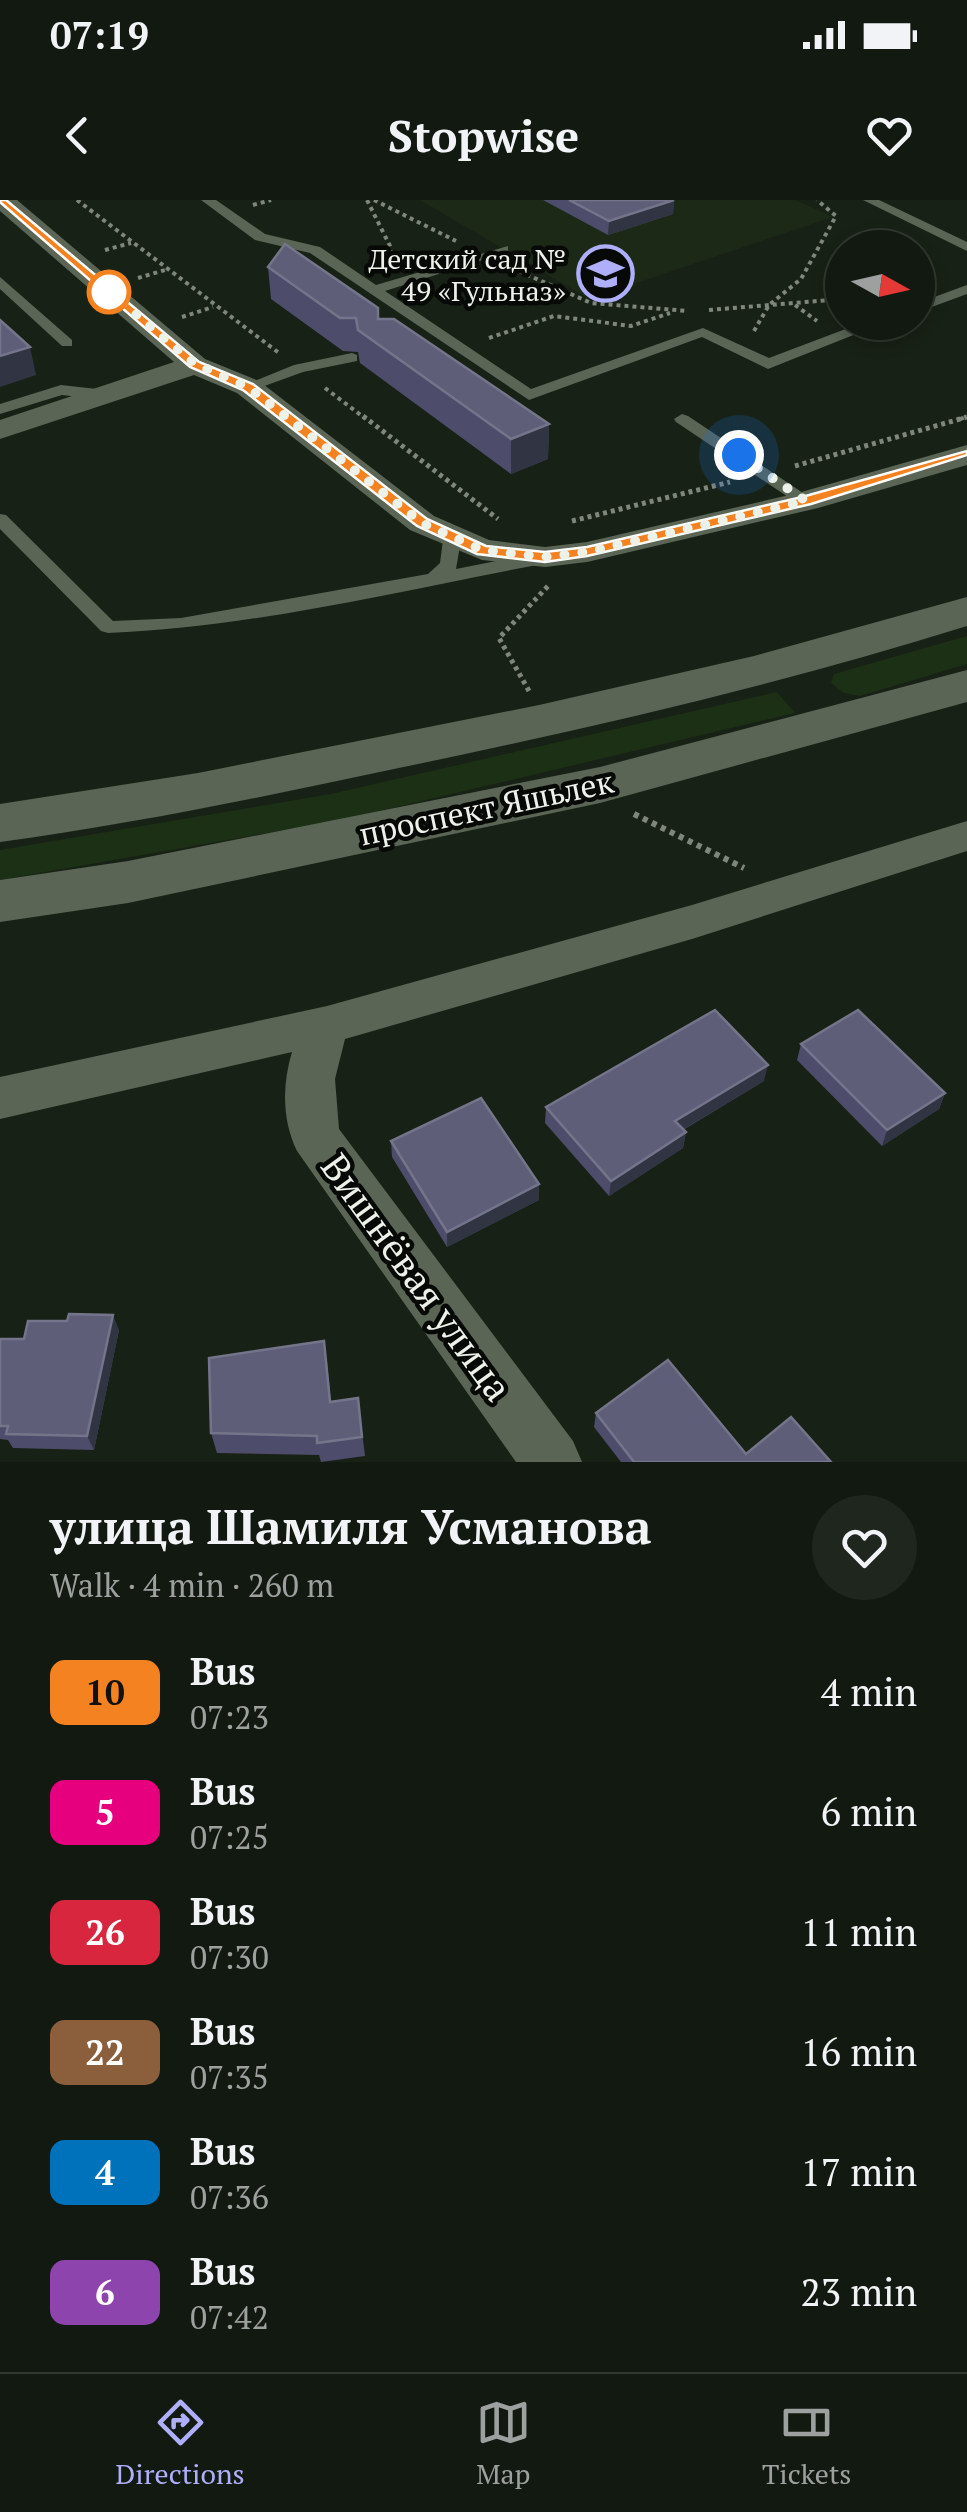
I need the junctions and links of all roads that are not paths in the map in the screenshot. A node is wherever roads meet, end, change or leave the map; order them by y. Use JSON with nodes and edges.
{"nodes":[{"id":1,"x":2,"y":200,"type":"edge"},
{"id":2,"x":207,"y":200,"type":"edge"},
{"id":3,"x":868,"y":200,"type":"edge"},
{"id":4,"x":503,"y":248,"type":"dead end"},
{"id":5,"x":967,"y":248,"type":"edge"},
{"id":6,"x":0,"y":281,"type":"edge"},
{"id":7,"x":381,"y":288,"type":"junction"},
{"id":8,"x":967,"y":289,"type":"edge"},
{"id":9,"x":935,"y":301,"type":"edge"},
{"id":10,"x":831,"y":340,"type":"edge"},
{"id":11,"x":67,"y":342,"type":"dead end"},
{"id":12,"x":352,"y":358,"type":"edge"},
{"id":13,"x":195,"y":364,"type":"junction"},
{"id":14,"x":248,"y":387,"type":"junction"},
{"id":15,"x":106,"y":395,"type":"junction"},
{"id":16,"x":0,"y":410,"type":"edge"},
{"id":17,"x":682,"y":419,"type":"dead end"},
{"id":18,"x":0,"y":430,"type":"edge"},
{"id":19,"x":967,"y":455,"type":"edge"},
{"id":20,"x":806,"y":501,"type":"junction"},
{"id":21,"x":0,"y":519,"type":"edge"},
{"id":22,"x":452,"y":540,"type":"junction"},
{"id":23,"x":550,"y":556,"type":"junction"},
{"id":24,"x":434,"y":579,"type":"junction"},
{"id":25,"x":967,"y":611,"type":"edge"},
{"id":26,"x":837,"y":653,"type":"junction"},
{"id":27,"x":967,"y":686,"type":"edge"},
{"id":28,"x":876,"y":709,"type":"junction"},
{"id":29,"x":0,"y":823,"type":"edge"},
{"id":30,"x":967,"y":836,"type":"edge"},
{"id":31,"x":0,"y":901,"type":"edge"},
{"id":32,"x":328,"y":1025,"type":"junction"},
{"id":33,"x":0,"y":1098,"type":"edge"},
{"id":34,"x":552,"y":1462,"type":"edge"}],
"edges":[{"from":1,"to":13,"type":"street"},
{"from":2,"to":7,"type":"lane"},
{"from":3,"to":5,"type":"lane"},
{"from":4,"to":7,"type":"lane"},
{"from":6,"to":11,"type":"lane"},
{"from":7,"to":10,"type":"lane"},
{"from":8,"to":9,"type":"lane"},
{"from":12,"to":14,"type":"lane"},
{"from":13,"to":14,"type":"street"},
{"from":13,"to":15,"type":"street"},
{"from":14,"to":22,"type":"street"},
{"from":15,"to":16,"type":"lane"},
{"from":15,"to":18,"type":"street"},
{"from":17,"to":20,"type":"lane"},
{"from":19,"to":20,"type":"street"},
{"from":20,"to":23,"type":"street"},
{"from":21,"to":24,"type":"lane"},
{"from":22,"to":23,"type":"street"},
{"from":22,"to":24,"type":"lane"},
{"from":23,"to":24,"type":"lane"},
{"from":25,"to":26,"type":"main road"},
{"from":26,"to":28,"type":"main road"},
{"from":26,"to":29,"type":"main road"},
{"from":27,"to":28,"type":"main road","name":"проспект Яшьлек"},
{"from":28,"to":31,"type":"main road","name":"проспект Яшьлек"},
{"from":30,"to":32,"type":"street"},
{"from":32,"to":33,"type":"street"},
{"from":32,"to":34,"type":"street","name":"Вишнёвая улица"}]}
